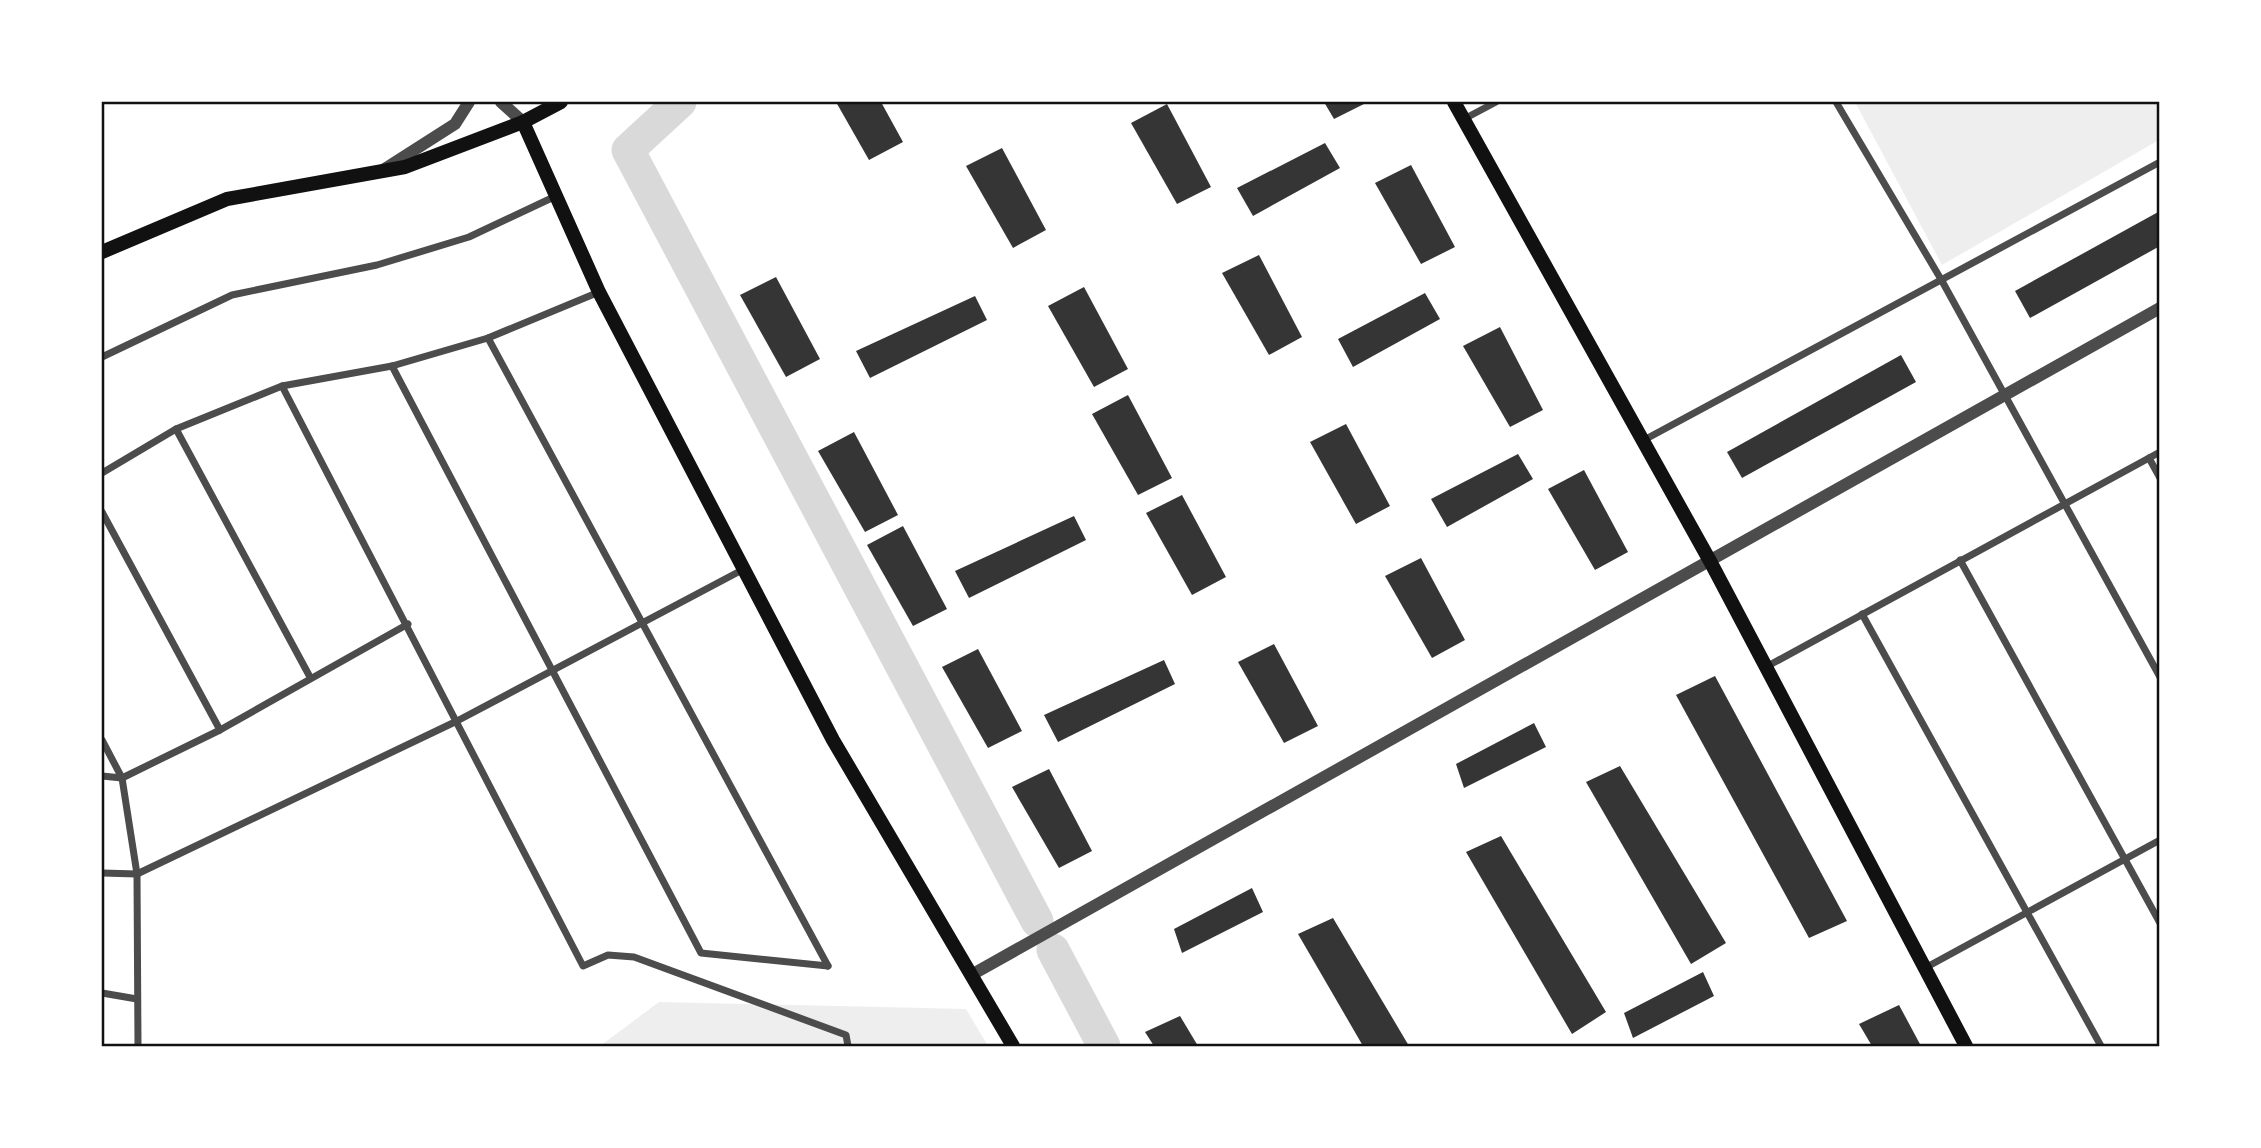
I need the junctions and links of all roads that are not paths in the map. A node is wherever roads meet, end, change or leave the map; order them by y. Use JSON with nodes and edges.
{"nodes":[{"id":1,"x":468,"y":102,"type":"edge"},
{"id":2,"x":501,"y":102,"type":"edge"},
{"id":3,"x":515,"y":102,"type":"edge"},
{"id":4,"x":561,"y":102,"type":"edge"},
{"id":5,"x":1454,"y":102,"type":"edge"},
{"id":6,"x":1496,"y":102,"type":"edge"},
{"id":7,"x":1836,"y":102,"type":"edge"},
{"id":8,"x":1464,"y":120,"type":"junction"},
{"id":9,"x":523,"y":122,"type":"junction"},
{"id":10,"x":2160,"y":162,"type":"edge"},
{"id":11,"x":380,"y":171,"type":"junction"},
{"id":12,"x":556,"y":196,"type":"junction"},
{"id":13,"x":102,"y":252,"type":"edge"},
{"id":14,"x":1942,"y":281,"type":"junction"},
{"id":15,"x":599,"y":292,"type":"junction"},
{"id":16,"x":2160,"y":308,"type":"edge"},
{"id":17,"x":488,"y":338,"type":"junction"},
{"id":18,"x":102,"y":358,"type":"edge"},
{"id":19,"x":392,"y":366,"type":"junction"},
{"id":20,"x":282,"y":386,"type":"junction"},
{"id":21,"x":2005,"y":395,"type":"junction"},
{"id":22,"x":176,"y":429,"type":"junction"},
{"id":23,"x":1644,"y":440,"type":"junction"},
{"id":24,"x":2160,"y":452,"type":"edge"},
{"id":25,"x":2149,"y":458,"type":"junction"},
{"id":26,"x":102,"y":473,"type":"edge"},
{"id":27,"x":2160,"y":478,"type":"edge"},
{"id":28,"x":2064,"y":504,"type":"junction"},
{"id":29,"x":102,"y":512,"type":"edge"},
{"id":30,"x":1960,"y":560,"type":"junction"},
{"id":31,"x":1710,"y":561,"type":"junction"},
{"id":32,"x":744,"y":569,"type":"junction"},
{"id":33,"x":1862,"y":614,"type":"junction"},
{"id":34,"x":408,"y":624,"type":"junction"},
{"id":35,"x":643,"y":624,"type":"junction"},
{"id":36,"x":1766,"y":667,"type":"junction"},
{"id":37,"x":552,"y":673,"type":"junction"},
{"id":38,"x":310,"y":677,"type":"junction"},
{"id":39,"x":2160,"y":677,"type":"edge"},
{"id":40,"x":457,"y":721,"type":"junction"},
{"id":41,"x":220,"y":730,"type":"junction"},
{"id":42,"x":102,"y":740,"type":"edge"},
{"id":43,"x":102,"y":776,"type":"edge"},
{"id":44,"x":122,"y":778,"type":"junction"},
{"id":45,"x":2160,"y":840,"type":"edge"},
{"id":46,"x":2124,"y":859,"type":"junction"},
{"id":47,"x":102,"y":873,"type":"edge"},
{"id":48,"x":137,"y":874,"type":"junction"},
{"id":49,"x":2027,"y":912,"type":"junction"},
{"id":50,"x":2160,"y":923,"type":"edge"},
{"id":51,"x":1925,"y":968,"type":"junction"},
{"id":52,"x":973,"y":974,"type":"junction"},
{"id":53,"x":102,"y":993,"type":"edge"},
{"id":54,"x":138,"y":999,"type":"junction"},
{"id":55,"x":138,"y":1046,"type":"edge"},
{"id":56,"x":848,"y":1046,"type":"edge"},
{"id":57,"x":1013,"y":1046,"type":"edge"},
{"id":58,"x":1966,"y":1046,"type":"edge"},
{"id":59,"x":2101,"y":1046,"type":"edge"}],
"edges":[{"from":1,"to":11,"type":"street"},
{"from":2,"to":9,"type":"street"},
{"from":3,"to":9,"type":"street"},
{"from":4,"to":9,"type":"main road"},
{"from":5,"to":8,"type":"main road"},
{"from":6,"to":8,"type":"street"},
{"from":7,"to":14,"type":"street"},
{"from":8,"to":23,"type":"main road"},
{"from":9,"to":11,"type":"main road"},
{"from":9,"to":12,"type":"main road"},
{"from":10,"to":14,"type":"street"},
{"from":11,"to":13,"type":"main road"},
{"from":12,"to":15,"type":"main road"},
{"from":12,"to":18,"type":"street"},
{"from":14,"to":21,"type":"street"},
{"from":14,"to":23,"type":"street"},
{"from":15,"to":17,"type":"street"},
{"from":15,"to":32,"type":"main road"},
{"from":16,"to":21,"type":"street"},
{"from":17,"to":19,"type":"street"},
{"from":17,"to":35,"type":"street"},
{"from":19,"to":20,"type":"street"},
{"from":19,"to":37,"type":"street"},
{"from":20,"to":22,"type":"street"},
{"from":20,"to":34,"type":"street"},
{"from":21,"to":28,"type":"street"},
{"from":21,"to":31,"type":"street"},
{"from":22,"to":26,"type":"street"},
{"from":22,"to":38,"type":"street"},
{"from":23,"to":31,"type":"main road"},
{"from":24,"to":25,"type":"street"},
{"from":25,"to":27,"type":"street"},
{"from":25,"to":28,"type":"street"},
{"from":28,"to":30,"type":"street"},
{"from":28,"to":39,"type":"street"},
{"from":29,"to":41,"type":"street"},
{"from":30,"to":33,"type":"street"},
{"from":30,"to":46,"type":"street"},
{"from":31,"to":36,"type":"main road"},
{"from":31,"to":52,"type":"street"},
{"from":32,"to":35,"type":"street"},
{"from":32,"to":52,"type":"main road"},
{"from":33,"to":36,"type":"street"},
{"from":33,"to":49,"type":"street"},
{"from":34,"to":38,"type":"street"},
{"from":34,"to":40,"type":"street"},
{"from":35,"to":37,"type":"street"},
{"from":35,"to":37,"type":"street"},
{"from":36,"to":51,"type":"main road"},
{"from":37,"to":40,"type":"street"},
{"from":38,"to":41,"type":"street"},
{"from":40,"to":48,"type":"street"},
{"from":40,"to":56,"type":"street"},
{"from":41,"to":44,"type":"street"},
{"from":42,"to":44,"type":"street"},
{"from":43,"to":44,"type":"street"},
{"from":44,"to":48,"type":"street"},
{"from":45,"to":46,"type":"street"},
{"from":46,"to":49,"type":"street"},
{"from":46,"to":50,"type":"street"},
{"from":47,"to":48,"type":"street"},
{"from":48,"to":54,"type":"street"},
{"from":49,"to":51,"type":"street"},
{"from":49,"to":59,"type":"street"},
{"from":51,"to":58,"type":"main road"},
{"from":52,"to":57,"type":"main road"},
{"from":53,"to":54,"type":"street"},
{"from":54,"to":55,"type":"street"}]}
